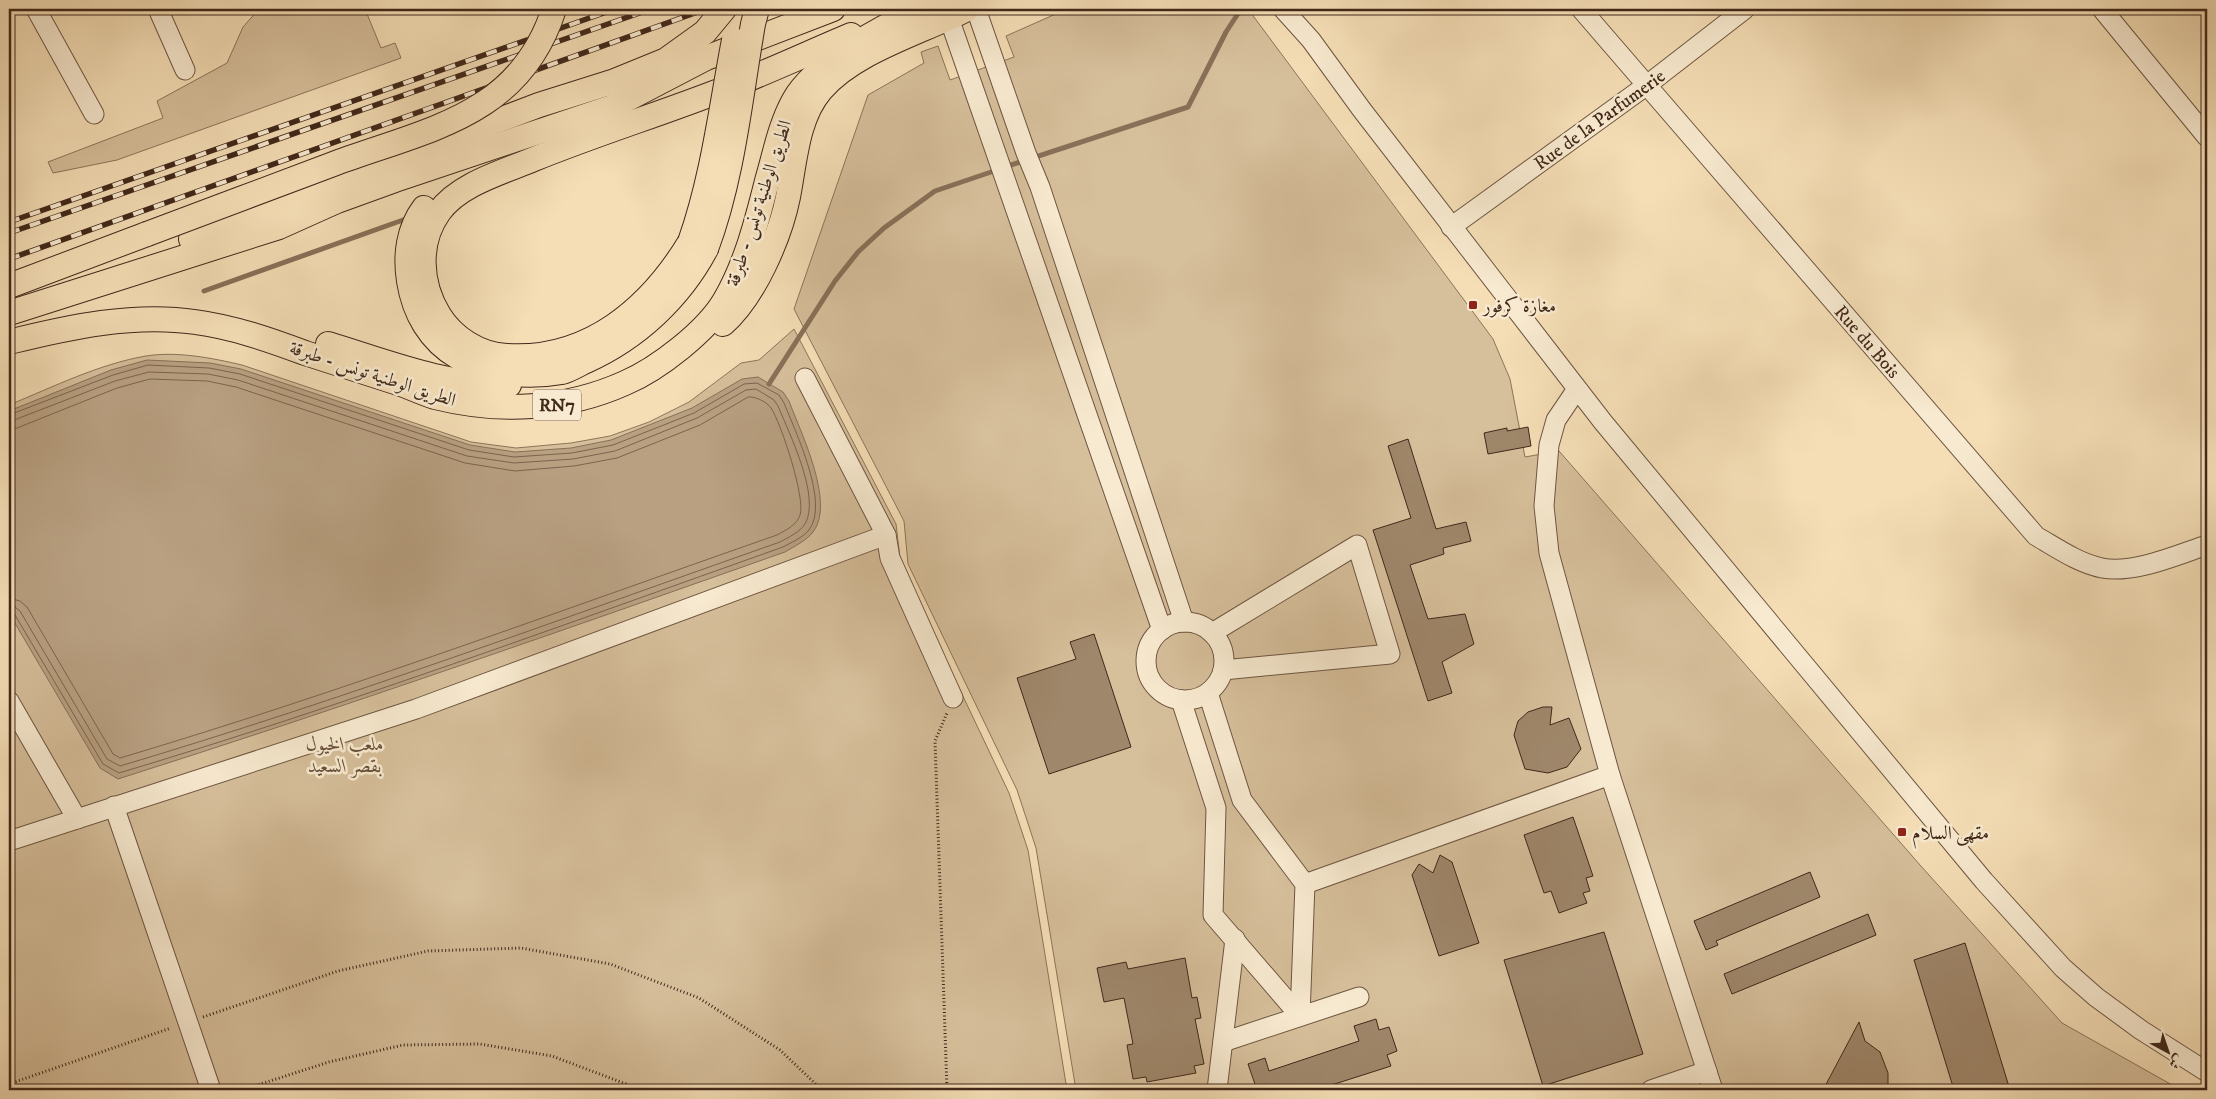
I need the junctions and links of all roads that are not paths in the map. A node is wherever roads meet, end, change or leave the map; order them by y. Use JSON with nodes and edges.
{"nodes":[{"id":1,"x":36,"y":9,"type":"edge"},
{"id":2,"x":158,"y":9,"type":"edge"},
{"id":3,"x":554,"y":9,"type":"edge"},
{"id":4,"x":724,"y":9,"type":"edge"},
{"id":5,"x":740,"y":9,"type":"edge"},
{"id":6,"x":757,"y":9,"type":"edge"},
{"id":7,"x":832,"y":9,"type":"edge"},
{"id":8,"x":976,"y":9,"type":"edge"},
{"id":9,"x":1283,"y":9,"type":"edge"},
{"id":10,"x":1582,"y":9,"type":"edge"},
{"id":11,"x":1745,"y":9,"type":"edge"},
{"id":12,"x":2102,"y":9,"type":"edge"},
{"id":13,"x":917,"y":11,"type":"edge"},
{"id":14,"x":958,"y":13,"type":"edge"},
{"id":15,"x":186,"y":70,"type":"dead end"},
{"id":16,"x":1647,"y":85,"type":"junction"},
{"id":17,"x":612,"y":107,"type":"junction"},
{"id":18,"x":94,"y":114,"type":"dead end"},
{"id":19,"x":2207,"y":137,"type":"edge"},
{"id":20,"x":1451,"y":227,"type":"junction"},
{"id":21,"x":698,"y":245,"type":"junction"},
{"id":22,"x":124,"y":276,"type":"junction"},
{"id":23,"x":9,"y":286,"type":"edge"},
{"id":24,"x":9,"y":313,"type":"edge"},
{"id":25,"x":167,"y":318,"type":"junction"},
{"id":26,"x":9,"y":342,"type":"edge"},
{"id":27,"x":678,"y":349,"type":"junction"},
{"id":28,"x":563,"y":372,"type":"junction"},
{"id":29,"x":805,"y":378,"type":"dead end"},
{"id":30,"x":1577,"y":389,"type":"junction"},
{"id":31,"x":886,"y":535,"type":"junction"},
{"id":32,"x":2207,"y":545,"type":"edge"},
{"id":33,"x":1184,"y":622,"type":"junction"},
{"id":34,"x":1162,"y":630,"type":"junction"},
{"id":35,"x":1212,"y":633,"type":"junction"},
{"id":36,"x":1223,"y":670,"type":"junction"},
{"id":37,"x":1208,"y":693,"type":"junction"},
{"id":38,"x":953,"y":698,"type":"road end"},
{"id":39,"x":9,"y":700,"type":"edge"},
{"id":40,"x":1181,"y":700,"type":"junction"},
{"id":41,"x":1610,"y":774,"type":"junction"},
{"id":42,"x":1242,"y":800,"type":"junction"},
{"id":43,"x":114,"y":806,"type":"junction"},
{"id":44,"x":1216,"y":808,"type":"junction"},
{"id":45,"x":77,"y":818,"type":"junction"},
{"id":46,"x":9,"y":840,"type":"edge"},
{"id":47,"x":1305,"y":884,"type":"junction"},
{"id":48,"x":1235,"y":939,"type":"junction"},
{"id":49,"x":1359,"y":997,"type":"dead end"},
{"id":50,"x":1300,"y":1016,"type":"junction"},
{"id":51,"x":1223,"y":1042,"type":"junction"},
{"id":52,"x":1707,"y":1072,"type":"junction"},
{"id":53,"x":2207,"y":1072,"type":"edge"},
{"id":54,"x":212,"y":1090,"type":"edge"},
{"id":55,"x":1217,"y":1090,"type":"edge"},
{"id":56,"x":1651,"y":1090,"type":"edge"},
{"id":57,"x":1713,"y":1090,"type":"edge"}],
"edges":[{"from":1,"to":18,"type":"street"},
{"from":2,"to":15,"type":"street"},
{"from":3,"to":23,"type":"main road","bridge":true},
{"from":4,"to":22,"type":"main road"},
{"from":5,"to":21,"type":"main road","bridge":true},
{"from":6,"to":21,"type":"main road","bridge":true},
{"from":7,"to":17,"type":"main road"},
{"from":8,"to":33,"type":"street"},
{"from":9,"to":20,"type":"street"},
{"from":10,"to":16,"type":"street","name":"Rue du Bois"},
{"from":11,"to":16,"type":"street","name":"Rue de la Parfumerie"},
{"from":12,"to":19,"type":"street"},
{"from":13,"to":21,"type":"main road"},
{"from":13,"to":27,"type":"main road","name":"الطريق الوطنية تونس - طبرقة","number":"RN7"},
{"from":14,"to":27,"type":"main road"},
{"from":14,"to":34,"type":"street"},
{"from":16,"to":20,"type":"street","name":"Rue de la Parfumerie"},
{"from":16,"to":32,"type":"street","name":"Rue du Bois"},
{"from":17,"to":22,"type":"main road"},
{"from":17,"to":28,"type":"main road"},
{"from":20,"to":30,"type":"street"},
{"from":21,"to":28,"type":"main road"},
{"from":22,"to":24,"type":"main road"},
{"from":25,"to":26,"type":"main road","name":"الطريق الوطنية تونس - طبرقة","number":"RN7"},
{"from":25,"to":27,"type":"main road","name":"الطريق الوطنية تونس - طبرقة","number":"RN7"},
{"from":25,"to":28,"type":"main road"},
{"from":29,"to":31,"type":"street"},
{"from":30,"to":41,"type":"street"},
{"from":30,"to":53,"type":"street"},
{"from":31,"to":38,"type":"street"},
{"from":31,"to":43,"type":"street"},
{"from":33,"to":34,"type":"street"},
{"from":33,"to":35,"type":"street"},
{"from":34,"to":40,"type":"street"},
{"from":35,"to":36,"type":"street"},
{"from":35,"to":36,"type":"street"},
{"from":36,"to":37,"type":"street"},
{"from":37,"to":40,"type":"street"},
{"from":37,"to":42,"type":"street"},
{"from":39,"to":45,"type":"street"},
{"from":40,"to":44,"type":"street"},
{"from":41,"to":47,"type":"street"},
{"from":41,"to":52,"type":"street"},
{"from":42,"to":44,"type":"street"},
{"from":42,"to":47,"type":"street"},
{"from":43,"to":45,"type":"street"},
{"from":43,"to":54,"type":"street"},
{"from":44,"to":48,"type":"street"},
{"from":45,"to":46,"type":"street"},
{"from":47,"to":50,"type":"street"},
{"from":48,"to":50,"type":"street"},
{"from":48,"to":51,"type":"street"},
{"from":49,"to":50,"type":"street"},
{"from":50,"to":51,"type":"street"},
{"from":51,"to":55,"type":"street"},
{"from":52,"to":56,"type":"street"},
{"from":52,"to":57,"type":"street"}]}
